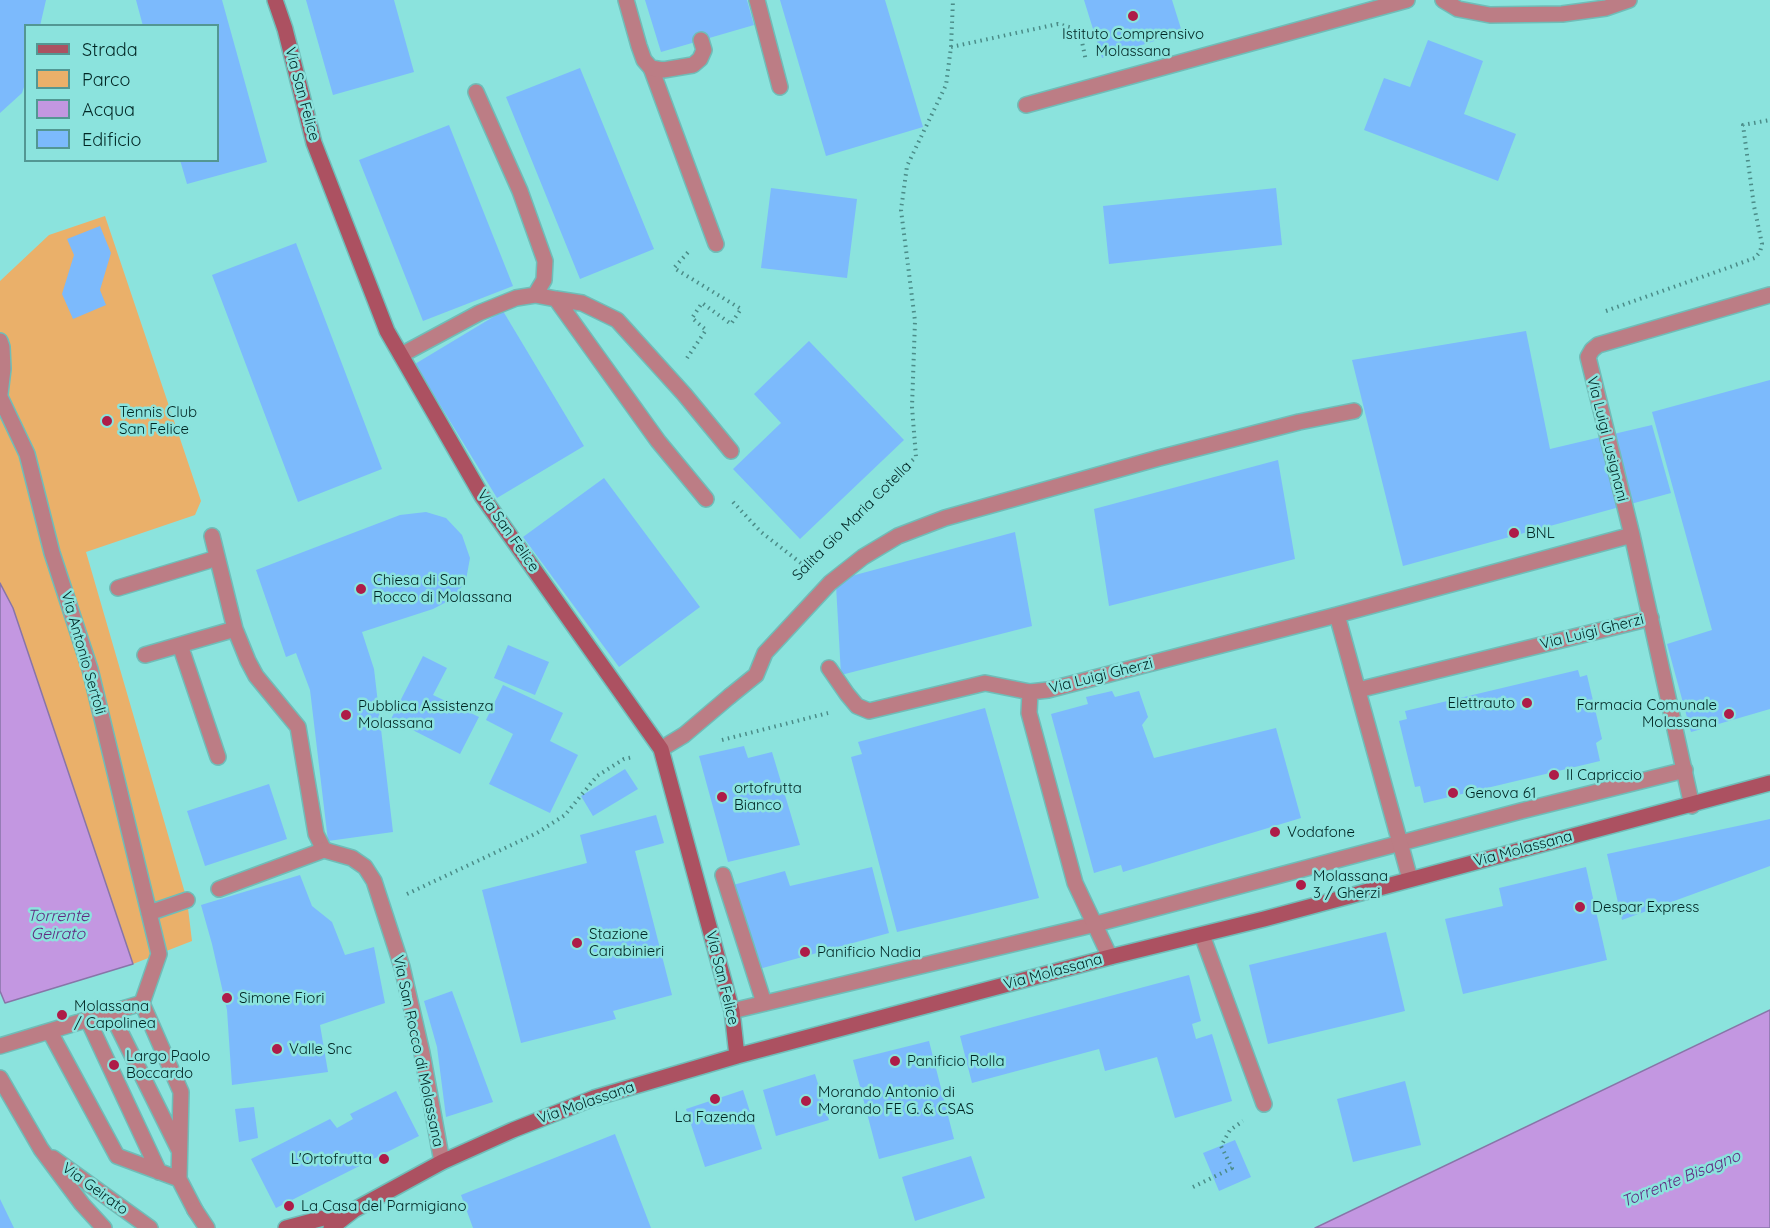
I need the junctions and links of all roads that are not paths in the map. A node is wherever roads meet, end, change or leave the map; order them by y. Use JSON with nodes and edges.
{"nodes":[{"id":1,"x":275,"y":0,"type":"edge"},
{"id":2,"x":626,"y":0,"type":"edge"},
{"id":3,"x":757,"y":0,"type":"edge"},
{"id":4,"x":1407,"y":0,"type":"edge"},
{"id":5,"x":1443,"y":0,"type":"edge"},
{"id":6,"x":1629,"y":0,"type":"edge"},
{"id":7,"x":701,"y":40,"type":"dead end"},
{"id":8,"x":651,"y":68,"type":"junction"},
{"id":9,"x":780,"y":87,"type":"dead end"},
{"id":10,"x":476,"y":92,"type":"dead end"},
{"id":11,"x":1026,"y":105,"type":"dead end"},
{"id":12,"x":716,"y":244,"type":"dead end"},
{"id":13,"x":535,"y":295,"type":"junction"},
{"id":14,"x":1770,"y":295,"type":"edge"},
{"id":15,"x":555,"y":299,"type":"junction"},
{"id":16,"x":0,"y":340,"type":"edge"},
{"id":17,"x":401,"y":355,"type":"junction"},
{"id":18,"x":0,"y":396,"type":"edge"},
{"id":19,"x":1354,"y":411,"type":"dead end"},
{"id":20,"x":731,"y":451,"type":"dead end"},
{"id":21,"x":706,"y":499,"type":"dead end"},
{"id":22,"x":1632,"y":535,"type":"junction"},
{"id":23,"x":212,"y":536,"type":"dead end"},
{"id":24,"x":217,"y":558,"type":"junction"},
{"id":25,"x":118,"y":588,"type":"dead end"},
{"id":26,"x":1337,"y":615,"type":"junction"},
{"id":27,"x":1651,"y":618,"type":"junction"},
{"id":28,"x":235,"y":630,"type":"junction"},
{"id":29,"x":180,"y":645,"type":"junction"},
{"id":30,"x":145,"y":655,"type":"dead end"},
{"id":31,"x":829,"y":668,"type":"dead end"},
{"id":32,"x":1358,"y":690,"type":"junction"},
{"id":33,"x":1030,"y":692,"type":"junction"},
{"id":34,"x":661,"y":749,"type":"junction"},
{"id":35,"x":218,"y":757,"type":"dead end"},
{"id":36,"x":1685,"y":770,"type":"junction"},
{"id":37,"x":1770,"y":783,"type":"edge"},
{"id":38,"x":1692,"y":806,"type":"junction"},
{"id":39,"x":1400,"y":843,"type":"junction"},
{"id":40,"x":324,"y":850,"type":"junction"},
{"id":41,"x":723,"y":875,"type":"dead end"},
{"id":42,"x":1410,"y":879,"type":"junction"},
{"id":43,"x":219,"y":889,"type":"dead end"},
{"id":44,"x":187,"y":900,"type":"dead end"},
{"id":45,"x":149,"y":913,"type":"junction"},
{"id":46,"x":1096,"y":924,"type":"junction"},
{"id":47,"x":1202,"y":935,"type":"junction"},
{"id":48,"x":1110,"y":957,"type":"junction"},
{"id":49,"x":142,"y":1003,"type":"junction"},
{"id":50,"x":764,"y":1003,"type":"junction"},
{"id":51,"x":732,"y":1011,"type":"junction"},
{"id":52,"x":111,"y":1013,"type":"junction"},
{"id":53,"x":88,"y":1020,"type":"junction"},
{"id":54,"x":51,"y":1032,"type":"junction"},
{"id":55,"x":0,"y":1046,"type":"edge"},
{"id":56,"x":737,"y":1056,"type":"junction"},
{"id":57,"x":0,"y":1078,"type":"edge"},
{"id":58,"x":1264,"y":1104,"type":"dead end"},
{"id":59,"x":41,"y":1149,"type":"junction"},
{"id":60,"x":179,"y":1151,"type":"junction"},
{"id":61,"x":442,"y":1162,"type":"junction"},
{"id":62,"x":159,"y":1172,"type":"junction"},
{"id":63,"x":179,"y":1179,"type":"junction"},
{"id":64,"x":354,"y":1210,"type":"junction"},
{"id":65,"x":104,"y":1228,"type":"edge"},
{"id":66,"x":150,"y":1228,"type":"edge"},
{"id":67,"x":207,"y":1228,"type":"edge"},
{"id":68,"x":286,"y":1228,"type":"edge"},
{"id":69,"x":331,"y":1228,"type":"edge"}],
"edges":[{"from":1,"to":17,"type":"main road","name":"Via San Felice"},
{"from":2,"to":8,"type":"street"},
{"from":3,"to":9,"type":"street"},
{"from":4,"to":11,"type":"street"},
{"from":5,"to":6,"type":"street"},
{"from":7,"to":8,"type":"street"},
{"from":8,"to":12,"type":"street"},
{"from":10,"to":13,"type":"street"},
{"from":13,"to":15,"type":"street"},
{"from":13,"to":17,"type":"street"},
{"from":14,"to":22,"type":"street","name":"Via Luigi Lusignani"},
{"from":15,"to":20,"type":"street"},
{"from":15,"to":21,"type":"street"},
{"from":16,"to":18,"type":"street"},
{"from":17,"to":34,"type":"main road","name":"Via San Felice"},
{"from":18,"to":45,"type":"street","name":"Via Antonio Sertoli"},
{"from":19,"to":34,"type":"street"},
{"from":22,"to":26,"type":"street","name":"Via Luigi Gherzi"},
{"from":22,"to":27,"type":"street","name":"Via Luigi Gherzi"},
{"from":23,"to":24,"type":"street"},
{"from":24,"to":25,"type":"street"},
{"from":24,"to":28,"type":"street"},
{"from":26,"to":32,"type":"street"},
{"from":26,"to":33,"type":"street","name":"Via Luigi Gherzi"},
{"from":27,"to":32,"type":"street","name":"Via Luigi Gherzi"},
{"from":27,"to":36,"type":"street","name":"Via Luigi Gherzi"},
{"from":28,"to":29,"type":"street"},
{"from":28,"to":40,"type":"street"},
{"from":29,"to":30,"type":"street"},
{"from":29,"to":35,"type":"street"},
{"from":31,"to":33,"type":"street"},
{"from":32,"to":39,"type":"street"},
{"from":33,"to":46,"type":"street","name":"Via Luigi Gherzi"},
{"from":34,"to":51,"type":"main road","name":"Via San Felice"},
{"from":36,"to":38,"type":"street","name":"Via Luigi Gherzi"},
{"from":36,"to":39,"type":"street"},
{"from":37,"to":38,"type":"main road","name":"Via Molassana"},
{"from":38,"to":42,"type":"main road","name":"Via Molassana"},
{"from":39,"to":42,"type":"street"},
{"from":39,"to":46,"type":"street"},
{"from":40,"to":43,"type":"street"},
{"from":40,"to":61,"type":"street","name":"Via San Rocco di Molassana"},
{"from":41,"to":50,"type":"street"},
{"from":42,"to":47,"type":"main road","name":"Via Molassana"},
{"from":44,"to":45,"type":"street"},
{"from":45,"to":49,"type":"street","name":"Via Antonio Sertoli"},
{"from":46,"to":48,"type":"street","name":"Via Luigi Gherzi"},
{"from":46,"to":50,"type":"street"},
{"from":47,"to":48,"type":"main road","name":"Via Molassana"},
{"from":47,"to":58,"type":"street"},
{"from":48,"to":56,"type":"main road","name":"Via Molassana"},
{"from":49,"to":52,"type":"street"},
{"from":49,"to":60,"type":"street"},
{"from":50,"to":51,"type":"street"},
{"from":51,"to":56,"type":"main road","name":"Via San Felice"},
{"from":52,"to":53,"type":"street"},
{"from":52,"to":60,"type":"street"},
{"from":53,"to":54,"type":"street"},
{"from":53,"to":62,"type":"street"},
{"from":54,"to":55,"type":"street"},
{"from":54,"to":62,"type":"street"},
{"from":56,"to":61,"type":"main road","name":"Via Molassana"},
{"from":57,"to":59,"type":"street","name":"Via Geirato"},
{"from":59,"to":65,"type":"street","name":"Via Geirato"},
{"from":59,"to":66,"type":"street","name":"Via Geirato"},
{"from":60,"to":63,"type":"street"},
{"from":61,"to":64,"type":"main road","name":"Via Molassana"},
{"from":62,"to":63,"type":"street"},
{"from":63,"to":67,"type":"street"},
{"from":64,"to":68,"type":"main road","name":"Via Molassana"},
{"from":64,"to":69,"type":"main road","name":"Via Molassana"}]}
